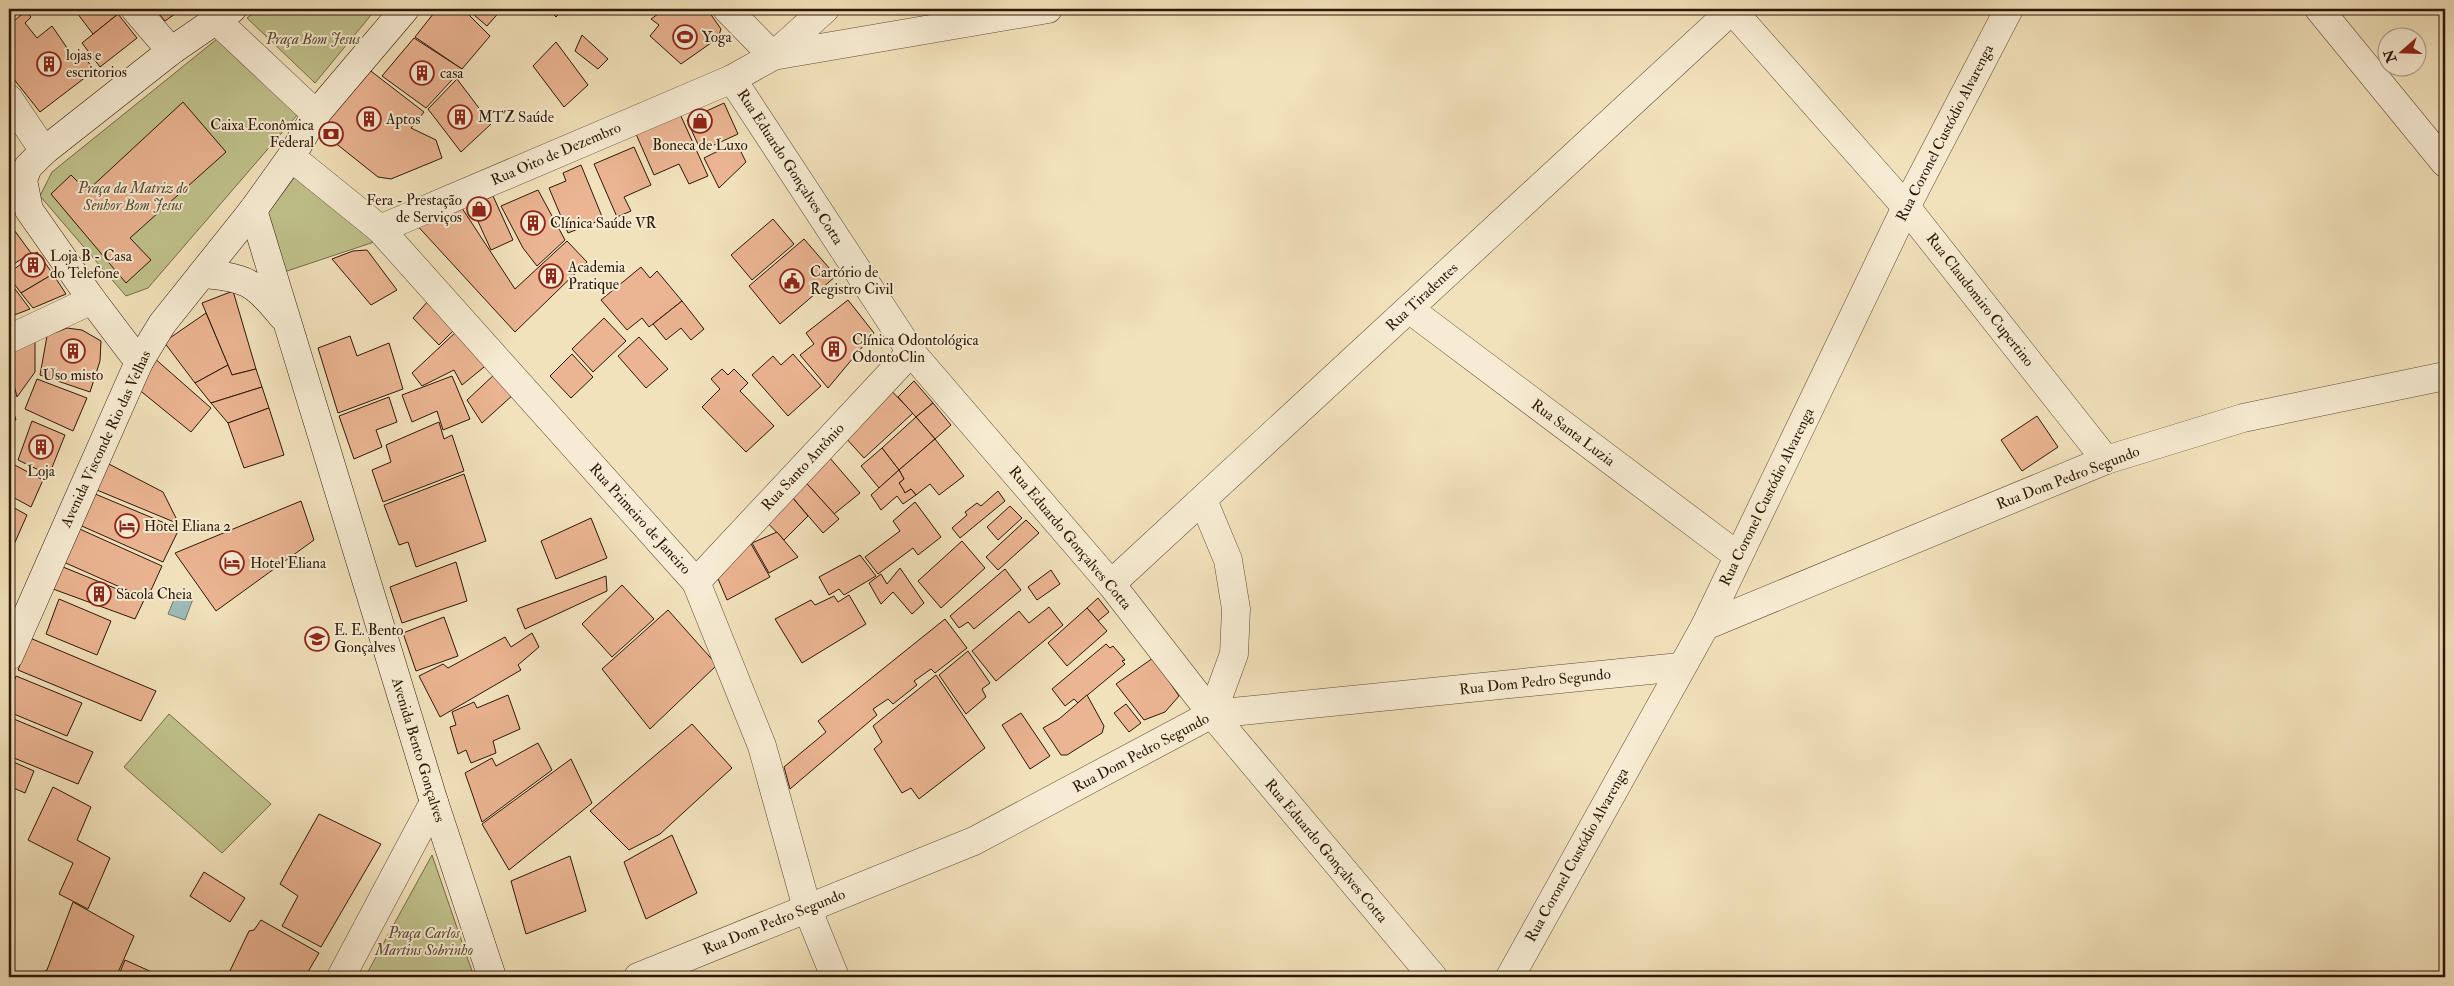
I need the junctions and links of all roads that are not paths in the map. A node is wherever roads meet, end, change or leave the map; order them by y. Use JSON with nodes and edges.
{"nodes":[{"id":1,"x":135,"y":9,"type":"edge"},
{"id":2,"x":404,"y":9,"type":"edge"},
{"id":3,"x":727,"y":9,"type":"edge"},
{"id":4,"x":825,"y":9,"type":"edge"},
{"id":5,"x":1048,"y":9,"type":"edge"},
{"id":6,"x":1732,"y":9,"type":"edge"},
{"id":7,"x":2009,"y":9,"type":"edge"},
{"id":8,"x":2319,"y":9,"type":"edge"},
{"id":9,"x":224,"y":15,"type":"edge"},
{"id":10,"x":172,"y":51,"type":"junction"},
{"id":11,"x":773,"y":56,"type":"junction"},
{"id":12,"x":732,"y":79,"type":"junction"},
{"id":13,"x":9,"y":99,"type":"edge"},
{"id":14,"x":316,"y":114,"type":"junction"},
{"id":15,"x":44,"y":150,"type":"junction"},
{"id":16,"x":291,"y":157,"type":"junction"},
{"id":17,"x":2445,"y":163,"type":"edge"},
{"id":18,"x":1906,"y":207,"type":"junction"},
{"id":19,"x":253,"y":210,"type":"junction"},
{"id":20,"x":380,"y":228,"type":"junction"},
{"id":21,"x":202,"y":274,"type":"junction"},
{"id":22,"x":92,"y":300,"type":"junction"},
{"id":23,"x":1409,"y":310,"type":"junction"},
{"id":24,"x":286,"y":321,"type":"junction"},
{"id":25,"x":9,"y":339,"type":"edge"},
{"id":26,"x":911,"y":352,"type":"junction"},
{"id":27,"x":139,"y":362,"type":"junction"},
{"id":28,"x":2445,"y":376,"type":"edge"},
{"id":29,"x":2106,"y":460,"type":"junction"},
{"id":30,"x":1203,"y":500,"type":"junction"},
{"id":31,"x":1738,"y":556,"type":"junction"},
{"id":32,"x":696,"y":582,"type":"junction"},
{"id":33,"x":1111,"y":584,"type":"junction"},
{"id":34,"x":1705,"y":626,"type":"junction"},
{"id":35,"x":9,"y":656,"type":"edge"},
{"id":36,"x":1680,"y":667,"type":"junction"},
{"id":37,"x":1212,"y":714,"type":"junction"},
{"id":38,"x":434,"y":802,"type":"junction"},
{"id":39,"x":807,"y":908,"type":"junction"},
{"id":40,"x":341,"y":977,"type":"edge"},
{"id":41,"x":492,"y":977,"type":"edge"},
{"id":42,"x":638,"y":977,"type":"edge"},
{"id":43,"x":835,"y":977,"type":"edge"},
{"id":44,"x":1433,"y":977,"type":"edge"},
{"id":45,"x":1510,"y":977,"type":"edge"}],
"edges":[{"from":1,"to":10,"type":"street"},
{"from":2,"to":14,"type":"street","name":"Avenida Visconde Rio das Velhas"},
{"from":3,"to":11,"type":"street"},
{"from":4,"to":11,"type":"street"},
{"from":5,"to":11,"type":"street"},
{"from":6,"to":18,"type":"street","name":"Rua Claudomiro Cupertino"},
{"from":6,"to":23,"type":"street","name":"Rua Tiradentes"},
{"from":7,"to":18,"type":"street","name":"Rua Coronel Custódio Alvarenga"},
{"from":8,"to":17,"type":"street"},
{"from":9,"to":10,"type":"street"},
{"from":9,"to":14,"type":"street"},
{"from":10,"to":15,"type":"street"},
{"from":11,"to":12,"type":"street","name":"Rua Oito de Dezembro"},
{"from":12,"to":20,"type":"street","name":"Rua Oito de Dezembro"},
{"from":12,"to":26,"type":"street","name":"Rua Eduardo Gonçalves Cotta"},
{"from":13,"to":15,"type":"street"},
{"from":14,"to":16,"type":"street","name":"Avenida Visconde Rio das Velhas"},
{"from":15,"to":22,"type":"street"},
{"from":16,"to":19,"type":"street","name":"Avenida Visconde Rio das Velhas"},
{"from":16,"to":20,"type":"street","name":"Rua Primeiro de Janeiro"},
{"from":18,"to":29,"type":"street","name":"Rua Claudomiro Cupertino"},
{"from":18,"to":31,"type":"street","name":"Rua Coronel Custódio Alvarenga"},
{"from":19,"to":21,"type":"street","name":"Avenida Visconde Rio das Velhas"},
{"from":19,"to":24,"type":"street","name":"Avenida Bento Gonçalves"},
{"from":20,"to":32,"type":"street","name":"Rua Primeiro de Janeiro"},
{"from":21,"to":24,"type":"street","name":"Avenida Bento Gonçalves"},
{"from":21,"to":27,"type":"street","name":"Avenida Visconde Rio das Velhas"},
{"from":22,"to":25,"type":"street"},
{"from":22,"to":27,"type":"street"},
{"from":23,"to":30,"type":"street","name":"Rua Tiradentes"},
{"from":23,"to":31,"type":"street","name":"Rua Santa Luzia"},
{"from":24,"to":38,"type":"street","name":"Avenida Bento Gonçalves"},
{"from":26,"to":32,"type":"street","name":"Rua Santo Antônio"},
{"from":26,"to":33,"type":"street","name":"Rua Eduardo Gonçalves Cotta"},
{"from":27,"to":35,"type":"street","name":"Avenida Visconde Rio das Velhas"},
{"from":28,"to":29,"type":"street","name":"Rua Dom Pedro Segundo"},
{"from":29,"to":34,"type":"street","name":"Rua Dom Pedro Segundo"},
{"from":30,"to":33,"type":"street","name":"Rua Tiradentes"},
{"from":30,"to":37,"type":"street"},
{"from":31,"to":34,"type":"street","name":"Rua Coronel Custódio Alvarenga"},
{"from":32,"to":39,"type":"street","name":"Rua Primeiro de Janeiro"},
{"from":33,"to":37,"type":"street","name":"Rua Eduardo Gonçalves Cotta"},
{"from":34,"to":36,"type":"street","name":"Rua Coronel Custódio Alvarenga"},
{"from":36,"to":37,"type":"street","name":"Rua Dom Pedro Segundo"},
{"from":36,"to":45,"type":"street","name":"Rua Coronel Custódio Alvarenga"},
{"from":37,"to":39,"type":"street","name":"Rua Dom Pedro Segundo"},
{"from":37,"to":44,"type":"street","name":"Rua Eduardo Gonçalves Cotta"},
{"from":38,"to":40,"type":"street"},
{"from":38,"to":41,"type":"street","name":"Avenida Bento Gonçalves"},
{"from":39,"to":42,"type":"street","name":"Rua Dom Pedro Segundo"},
{"from":39,"to":43,"type":"street","name":"Rua Primeiro de Janeiro"}]}
